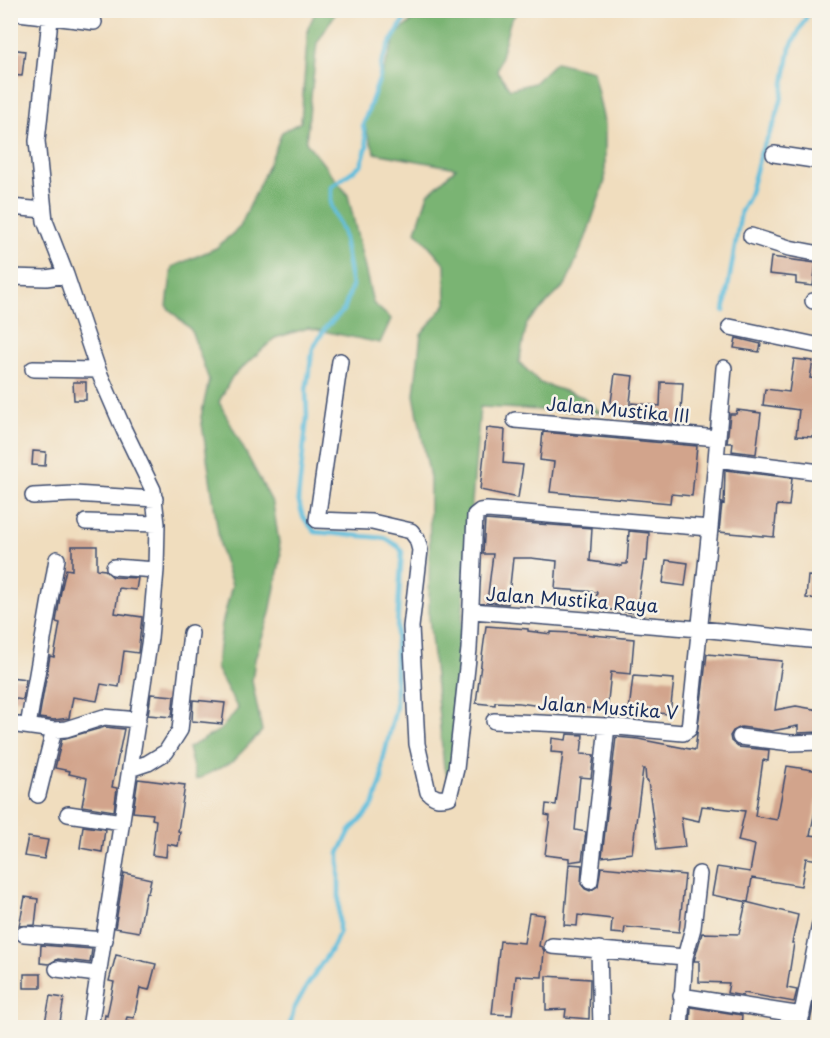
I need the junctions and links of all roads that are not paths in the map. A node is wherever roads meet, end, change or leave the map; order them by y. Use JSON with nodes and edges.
{"nodes":[{"id":1,"x":10,"y":12,"type":"edge"},
{"id":2,"x":51,"y":14,"type":"edge"},
{"id":3,"x":94,"y":22,"type":"dead end"},
{"id":4,"x":774,"y":154,"type":"dead end"},
{"id":5,"x":819,"y":161,"type":"edge"},
{"id":6,"x":10,"y":207,"type":"edge"},
{"id":7,"x":44,"y":210,"type":"junction"},
{"id":8,"x":751,"y":236,"type":"dead end"},
{"id":9,"x":819,"y":254,"type":"edge"},
{"id":10,"x":66,"y":275,"type":"junction"},
{"id":11,"x":10,"y":277,"type":"edge"},
{"id":12,"x":730,"y":327,"type":"dead end"},
{"id":13,"x":819,"y":346,"type":"edge"},
{"id":14,"x":340,"y":362,"type":"dead end"},
{"id":15,"x":724,"y":368,"type":"dead end"},
{"id":16,"x":33,"y":369,"type":"dead end"},
{"id":17,"x":98,"y":370,"type":"junction"},
{"id":18,"x":515,"y":420,"type":"dead end"},
{"id":19,"x":718,"y":438,"type":"junction"},
{"id":20,"x":716,"y":459,"type":"junction"},
{"id":21,"x":819,"y":472,"type":"edge"},
{"id":22,"x":33,"y":496,"type":"dead end"},
{"id":23,"x":155,"y":498,"type":"junction"},
{"id":24,"x":86,"y":522,"type":"dead end"},
{"id":25,"x":157,"y":524,"type":"junction"},
{"id":26,"x":710,"y":528,"type":"junction"},
{"id":27,"x":57,"y":559,"type":"dead end"},
{"id":28,"x":114,"y":567,"type":"dead end"},
{"id":29,"x":156,"y":570,"type":"junction"},
{"id":30,"x":472,"y":611,"type":"junction"},
{"id":31,"x":700,"y":629,"type":"junction"},
{"id":32,"x":191,"y":633,"type":"dead end"},
{"id":33,"x":819,"y":640,"type":"edge"},
{"id":34,"x":138,"y":720,"type":"junction"},
{"id":35,"x":495,"y":721,"type":"dead end"},
{"id":36,"x":10,"y":724,"type":"edge"},
{"id":37,"x":28,"y":726,"type":"junction"},
{"id":38,"x":607,"y":726,"type":"junction"},
{"id":39,"x":54,"y":730,"type":"junction"},
{"id":40,"x":740,"y":737,"type":"dead end"},
{"id":41,"x":819,"y":742,"type":"edge"},
{"id":42,"x":130,"y":769,"type":"junction"},
{"id":43,"x":38,"y":795,"type":"dead end"},
{"id":44,"x":68,"y":814,"type":"dead end"},
{"id":45,"x":122,"y":822,"type":"junction"},
{"id":46,"x":699,"y":874,"type":"dead end"},
{"id":47,"x":590,"y":881,"type":"dead end"},
{"id":48,"x":819,"y":924,"type":"edge"},
{"id":49,"x":24,"y":934,"type":"dead end"},
{"id":50,"x":105,"y":940,"type":"junction"},
{"id":51,"x":552,"y":946,"type":"dead end"},
{"id":52,"x":599,"y":949,"type":"junction"},
{"id":53,"x":685,"y":957,"type":"junction"},
{"id":54,"x":816,"y":957,"type":"edge"},
{"id":55,"x":57,"y":969,"type":"dead end"},
{"id":56,"x":97,"y":974,"type":"junction"},
{"id":57,"x":681,"y":996,"type":"junction"},
{"id":58,"x":801,"y":1021,"type":"edge"},
{"id":59,"x":90,"y":1028,"type":"edge"},
{"id":60,"x":601,"y":1028,"type":"edge"},
{"id":61,"x":680,"y":1028,"type":"edge"}],
"edges":[{"from":1,"to":2,"type":"street"},
{"from":2,"to":3,"type":"street"},
{"from":2,"to":7,"type":"street"},
{"from":4,"to":5,"type":"street"},
{"from":6,"to":7,"type":"street"},
{"from":7,"to":10,"type":"street"},
{"from":8,"to":9,"type":"street"},
{"from":10,"to":11,"type":"street"},
{"from":10,"to":17,"type":"street"},
{"from":12,"to":13,"type":"street"},
{"from":14,"to":30,"type":"street","name":"Jalan Mustika Raya"},
{"from":15,"to":19,"type":"street"},
{"from":16,"to":17,"type":"street"},
{"from":17,"to":23,"type":"street"},
{"from":18,"to":19,"type":"street","name":"Jalan Mustika III"},
{"from":19,"to":20,"type":"street"},
{"from":20,"to":21,"type":"street"},
{"from":20,"to":26,"type":"street"},
{"from":22,"to":23,"type":"street"},
{"from":23,"to":25,"type":"street"},
{"from":24,"to":25,"type":"street"},
{"from":25,"to":29,"type":"street"},
{"from":26,"to":30,"type":"street"},
{"from":26,"to":31,"type":"street"},
{"from":27,"to":37,"type":"street"},
{"from":28,"to":29,"type":"street"},
{"from":29,"to":34,"type":"street"},
{"from":30,"to":31,"type":"street","name":"Jalan Mustika Raya"},
{"from":31,"to":33,"type":"street","name":"Jalan Mustika Raya"},
{"from":31,"to":38,"type":"street","name":"Jalan Mustika V"},
{"from":32,"to":42,"type":"street"},
{"from":34,"to":39,"type":"street"},
{"from":34,"to":42,"type":"street"},
{"from":35,"to":38,"type":"street","name":"Jalan Mustika V"},
{"from":36,"to":37,"type":"street"},
{"from":37,"to":39,"type":"street"},
{"from":38,"to":47,"type":"street"},
{"from":39,"to":43,"type":"street"},
{"from":40,"to":41,"type":"street"},
{"from":42,"to":45,"type":"street"},
{"from":44,"to":45,"type":"street"},
{"from":45,"to":50,"type":"street"},
{"from":46,"to":53,"type":"street"},
{"from":48,"to":54,"type":"street"},
{"from":49,"to":50,"type":"street"},
{"from":50,"to":56,"type":"street"},
{"from":51,"to":52,"type":"street"},
{"from":52,"to":53,"type":"street"},
{"from":52,"to":60,"type":"street"},
{"from":53,"to":57,"type":"street"},
{"from":54,"to":58,"type":"street"},
{"from":55,"to":56,"type":"street"},
{"from":56,"to":59,"type":"street"},
{"from":57,"to":58,"type":"street"},
{"from":57,"to":61,"type":"street"}]}
